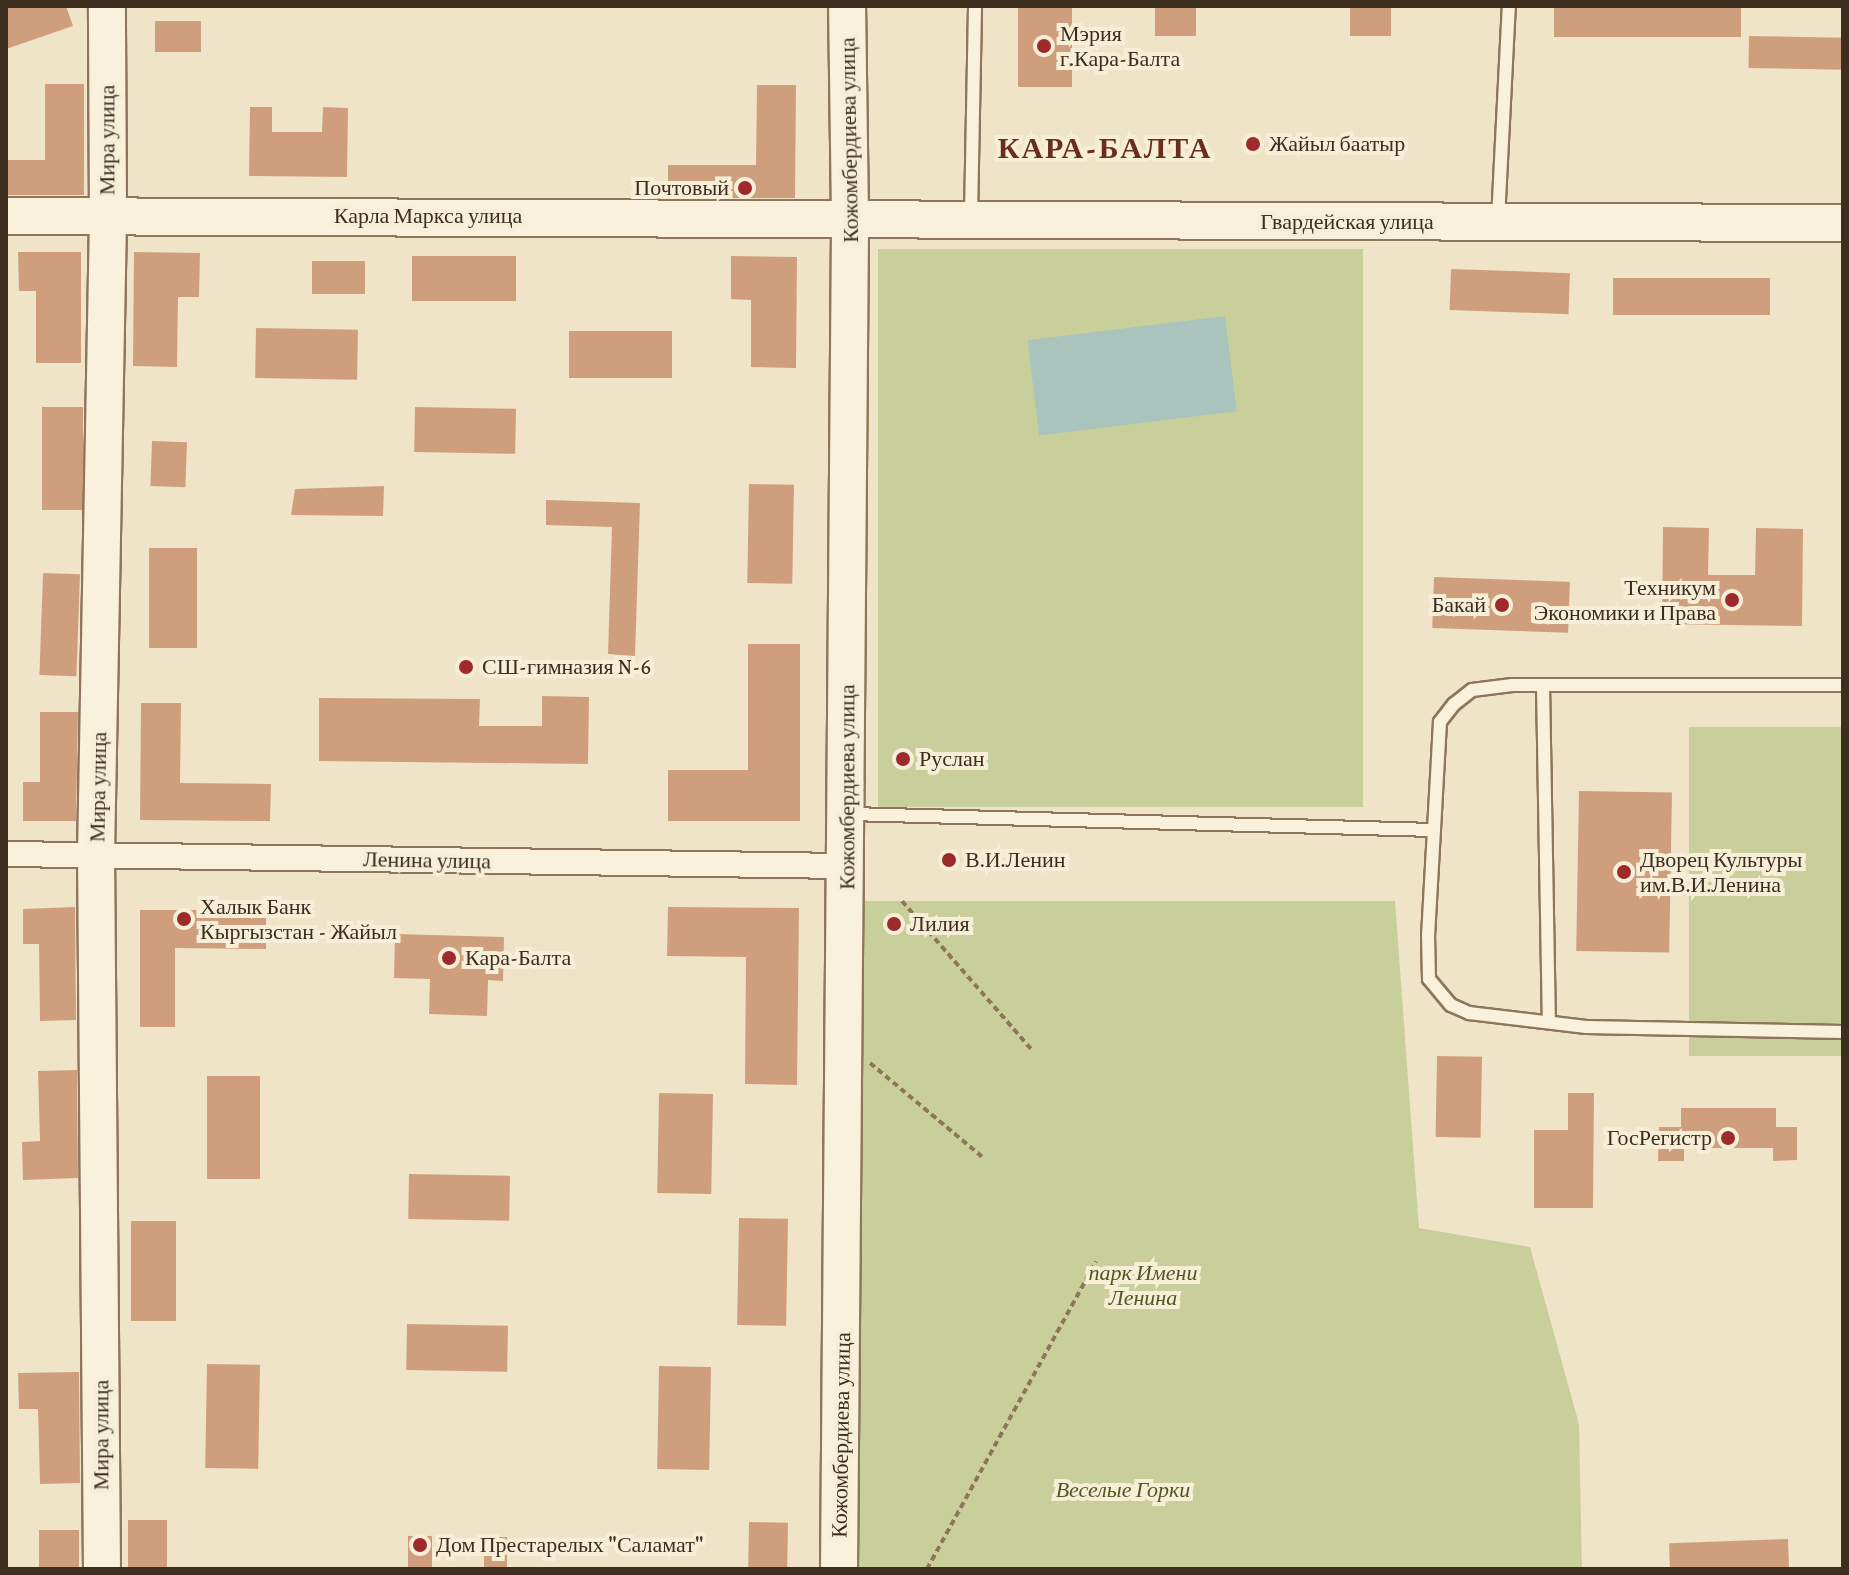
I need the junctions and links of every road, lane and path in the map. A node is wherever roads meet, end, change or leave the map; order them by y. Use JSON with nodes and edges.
{"nodes":[{"id":1,"x":107,"y":6,"type":"edge"},
{"id":2,"x":847,"y":6,"type":"edge"},
{"id":3,"x":975,"y":6,"type":"edge"},
{"id":4,"x":1509,"y":6,"type":"edge"},
{"id":5,"x":6,"y":216,"type":"edge"},
{"id":6,"x":108,"y":216,"type":"junction"},
{"id":7,"x":850,"y":217,"type":"junction"},
{"id":8,"x":971,"y":219,"type":"junction"},
{"id":9,"x":1498,"y":223,"type":"junction"},
{"id":10,"x":1843,"y":223,"type":"edge"},
{"id":11,"x":1543,"y":685,"type":"junction"},
{"id":12,"x":1843,"y":685,"type":"edge"},
{"id":13,"x":847,"y":814,"type":"junction"},
{"id":14,"x":1434,"y":830,"type":"junction"},
{"id":15,"x":6,"y":854,"type":"edge"},
{"id":16,"x":96,"y":855,"type":"junction"},
{"id":17,"x":847,"y":866,"type":"junction"},
{"id":18,"x":902,"y":901,"type":"dead end"},
{"id":19,"x":1549,"y":1022,"type":"junction"},
{"id":20,"x":1843,"y":1032,"type":"edge"},
{"id":21,"x":1033,"y":1051,"type":"dead end"},
{"id":22,"x":862,"y":1057,"type":"dead end"},
{"id":23,"x":985,"y":1159,"type":"dead end"},
{"id":24,"x":1096,"y":1261,"type":"dead end"},
{"id":25,"x":102,"y":1569,"type":"edge"},
{"id":26,"x":839,"y":1569,"type":"edge"},
{"id":27,"x":927,"y":1569,"type":"edge"}],
"edges":[{"from":1,"to":6,"type":"street","name":"Мира улица"},
{"from":2,"to":7,"type":"street","name":"Кожомбердиева улица"},
{"from":3,"to":8,"type":"lane"},
{"from":4,"to":9,"type":"lane"},
{"from":5,"to":6,"type":"street","name":"Карла Маркса улица"},
{"from":6,"to":7,"type":"street","name":"Карла Маркса улица"},
{"from":6,"to":16,"type":"street","name":"Мира улица"},
{"from":7,"to":8,"type":"street","name":"Гвардейская улица"},
{"from":7,"to":13,"type":"street","name":"Кожомбердиева улица"},
{"from":8,"to":9,"type":"street","name":"Гвардейская улица"},
{"from":9,"to":10,"type":"street","name":"Гвардейская улица"},
{"from":11,"to":12,"type":"lane"},
{"from":11,"to":14,"type":"lane"},
{"from":11,"to":19,"type":"lane"},
{"from":13,"to":14,"type":"lane"},
{"from":13,"to":17,"type":"street","name":"Кожомбердиева улица"},
{"from":14,"to":19,"type":"lane"},
{"from":15,"to":16,"type":"street","name":"Ленина улица"},
{"from":16,"to":17,"type":"street","name":"Ленина улица"},
{"from":16,"to":25,"type":"street","name":"Мира улица"},
{"from":17,"to":26,"type":"street","name":"Кожомбердиева улица"},
{"from":18,"to":21,"type":"path"},
{"from":19,"to":20,"type":"lane"},
{"from":22,"to":23,"type":"path"},
{"from":24,"to":27,"type":"path"}]}
